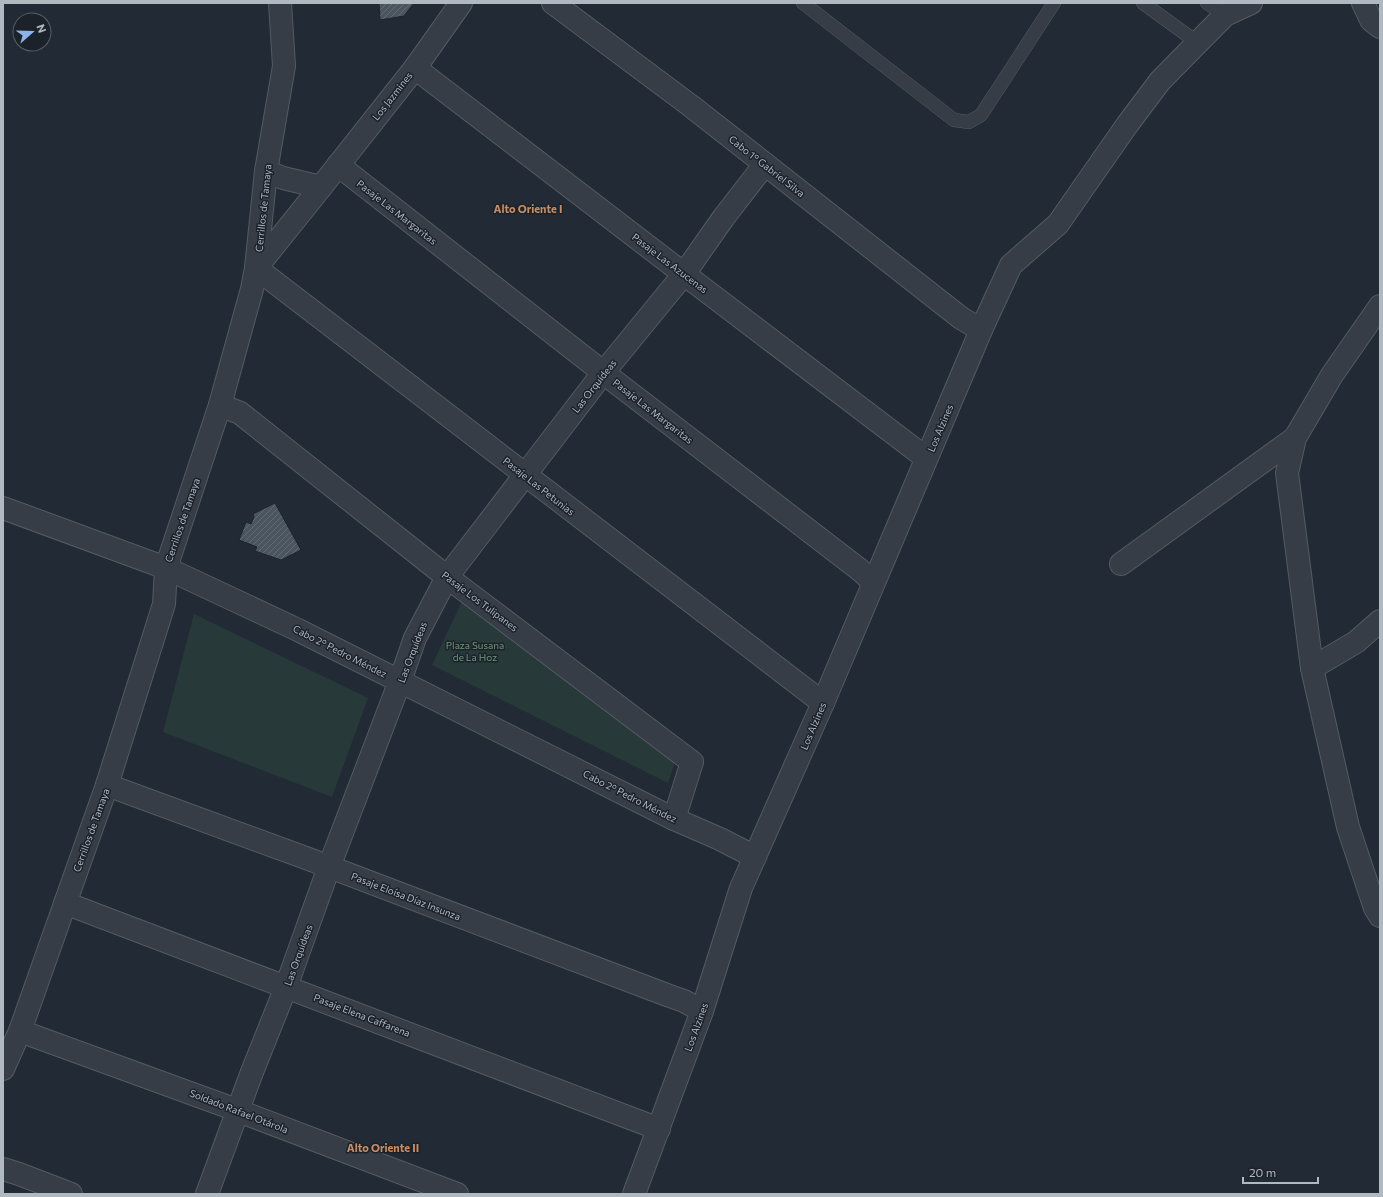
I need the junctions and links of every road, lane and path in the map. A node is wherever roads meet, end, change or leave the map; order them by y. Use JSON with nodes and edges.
{"nodes":[{"id":1,"x":280,"y":3,"type":"edge"},
{"id":2,"x":461,"y":3,"type":"edge"},
{"id":3,"x":553,"y":3,"type":"edge"},
{"id":4,"x":804,"y":3,"type":"edge"},
{"id":5,"x":1054,"y":3,"type":"edge"},
{"id":6,"x":1143,"y":3,"type":"edge"},
{"id":7,"x":1207,"y":3,"type":"edge"},
{"id":8,"x":1251,"y":3,"type":"edge"},
{"id":9,"x":1363,"y":3,"type":"edge"},
{"id":10,"x":1224,"y":15,"type":"junction"},
{"id":11,"x":1380,"y":27,"type":"edge"},
{"id":12,"x":1198,"y":43,"type":"junction"},
{"id":13,"x":415,"y":68,"type":"junction"},
{"id":14,"x":765,"y":164,"type":"junction"},
{"id":15,"x":338,"y":165,"type":"junction"},
{"id":16,"x":266,"y":171,"type":"junction"},
{"id":17,"x":322,"y":188,"type":"junction"},
{"id":18,"x":256,"y":268,"type":"junction"},
{"id":19,"x":684,"y":274,"type":"junction"},
{"id":20,"x":1380,"y":306,"type":"edge"},
{"id":21,"x":980,"y":330,"type":"junction"},
{"id":22,"x":603,"y":373,"type":"junction"},
{"id":23,"x":220,"y":405,"type":"junction"},
{"id":24,"x":1295,"y":438,"type":"junction"},
{"id":25,"x":926,"y":458,"type":"junction"},
{"id":26,"x":524,"y":474,"type":"junction"},
{"id":27,"x":3,"y":508,"type":"edge"},
{"id":28,"x":1121,"y":564,"type":"dead end"},
{"id":29,"x":166,"y":568,"type":"junction"},
{"id":30,"x":867,"y":576,"type":"junction"},
{"id":31,"x":447,"y":577,"type":"junction"},
{"id":32,"x":1380,"y":620,"type":"edge"},
{"id":33,"x":1312,"y":668,"type":"junction"},
{"id":34,"x":400,"y":681,"type":"junction"},
{"id":35,"x":823,"y":703,"type":"junction"},
{"id":36,"x":107,"y":785,"type":"junction"},
{"id":37,"x":674,"y":819,"type":"junction"},
{"id":38,"x":755,"y":857,"type":"junction"},
{"id":39,"x":329,"y":867,"type":"junction"},
{"id":40,"x":65,"y":903,"type":"junction"},
{"id":41,"x":1380,"y":916,"type":"edge"},
{"id":42,"x":286,"y":987,"type":"junction"},
{"id":43,"x":702,"y":1011,"type":"junction"},
{"id":44,"x":20,"y":1031,"type":"junction"},
{"id":45,"x":3,"y":1069,"type":"edge"},
{"id":46,"x":238,"y":1111,"type":"junction"},
{"id":47,"x":659,"y":1129,"type":"junction"},
{"id":48,"x":3,"y":1169,"type":"edge"},
{"id":49,"x":71,"y":1194,"type":"edge"},
{"id":50,"x":207,"y":1194,"type":"edge"},
{"id":51,"x":457,"y":1194,"type":"edge"},
{"id":52,"x":634,"y":1194,"type":"edge"}],
"edges":[{"from":1,"to":16,"type":"street","name":"Cerrillos de Tamaya"},
{"from":2,"to":13,"type":"street","name":"Los Jazmines"},
{"from":3,"to":14,"type":"street","name":"Cabo 1° Gabriel Silva"},
{"from":4,"to":5,"type":"lane"},
{"from":6,"to":12,"type":"lane"},
{"from":7,"to":10,"type":"lane"},
{"from":8,"to":10,"type":"street"},
{"from":9,"to":11,"type":"street"},
{"from":10,"to":12,"type":"street"},
{"from":12,"to":21,"type":"street","name":"Los Alzines"},
{"from":13,"to":15,"type":"street","name":"Los Jazmines"},
{"from":13,"to":19,"type":"street","name":"Pasaje Las Azucenas"},
{"from":14,"to":19,"type":"street","name":"Las Orquídeas"},
{"from":14,"to":21,"type":"street","name":"Cabo 1° Gabriel Silva"},
{"from":15,"to":17,"type":"street","name":"Los Jazmines"},
{"from":15,"to":22,"type":"street","name":"Pasaje Las Margaritas"},
{"from":16,"to":17,"type":"street"},
{"from":16,"to":18,"type":"street","name":"Cerrillos de Tamaya"},
{"from":17,"to":18,"type":"street","name":"Los Jazmines"},
{"from":18,"to":23,"type":"street","name":"Cerrillos de Tamaya"},
{"from":18,"to":26,"type":"street","name":"Pasaje Las Petunias"},
{"from":19,"to":22,"type":"street","name":"Las Orquídeas"},
{"from":19,"to":25,"type":"street","name":"Pasaje Las Azucenas"},
{"from":20,"to":24,"type":"street"},
{"from":21,"to":25,"type":"street","name":"Los Alzines"},
{"from":22,"to":26,"type":"street","name":"Las Orquídeas"},
{"from":22,"to":30,"type":"street","name":"Pasaje Las Margaritas"},
{"from":23,"to":29,"type":"street","name":"Cerrillos de Tamaya"},
{"from":23,"to":31,"type":"street","name":"Pasaje Los Tulipanes"},
{"from":24,"to":28,"type":"street"},
{"from":24,"to":33,"type":"street"},
{"from":25,"to":30,"type":"street","name":"Los Alzines"},
{"from":26,"to":31,"type":"street","name":"Las Orquídeas"},
{"from":26,"to":35,"type":"street","name":"Pasaje Las Petunias"},
{"from":27,"to":29,"type":"street","name":"Cabo 2° Pedro Méndez"},
{"from":29,"to":34,"type":"street","name":"Cabo 2° Pedro Méndez"},
{"from":29,"to":36,"type":"street","name":"Cerrillos de Tamaya"},
{"from":30,"to":35,"type":"street","name":"Los Alzines"},
{"from":31,"to":34,"type":"street","name":"Las Orquídeas"},
{"from":31,"to":37,"type":"street","name":"Pasaje Los Tulipanes"},
{"from":32,"to":33,"type":"street"},
{"from":33,"to":41,"type":"street"},
{"from":34,"to":37,"type":"street","name":"Cabo 2° Pedro Méndez"},
{"from":34,"to":39,"type":"street","name":"Las Orquídeas"},
{"from":35,"to":38,"type":"street","name":"Los Alzines"},
{"from":36,"to":39,"type":"street","name":"Pasaje Eloísa Díaz Insunza"},
{"from":36,"to":40,"type":"street","name":"Cerrillos de Tamaya"},
{"from":37,"to":38,"type":"street","name":"Cabo 2° Pedro Méndez"},
{"from":38,"to":43,"type":"street","name":"Los Alzines"},
{"from":39,"to":42,"type":"street","name":"Las Orquídeas"},
{"from":39,"to":43,"type":"street","name":"Pasaje Eloísa Díaz Insunza"},
{"from":40,"to":42,"type":"street","name":"Pasaje Elena Caffarena"},
{"from":40,"to":44,"type":"street","name":"Cerrillos de Tamaya"},
{"from":42,"to":46,"type":"street","name":"Las Orquídeas"},
{"from":42,"to":47,"type":"street","name":"Pasaje Elena Caffarena"},
{"from":43,"to":47,"type":"street","name":"Los Alzines"},
{"from":44,"to":45,"type":"street","name":"Cerrillos de Tamaya"},
{"from":44,"to":46,"type":"street","name":"Soldado Rafael Otárola"},
{"from":46,"to":50,"type":"street","name":"Las Orquídeas"},
{"from":46,"to":51,"type":"street","name":"Soldado Rafael Otárola"},
{"from":47,"to":52,"type":"street","name":"Los Alzines"},
{"from":48,"to":49,"type":"street"}]}
